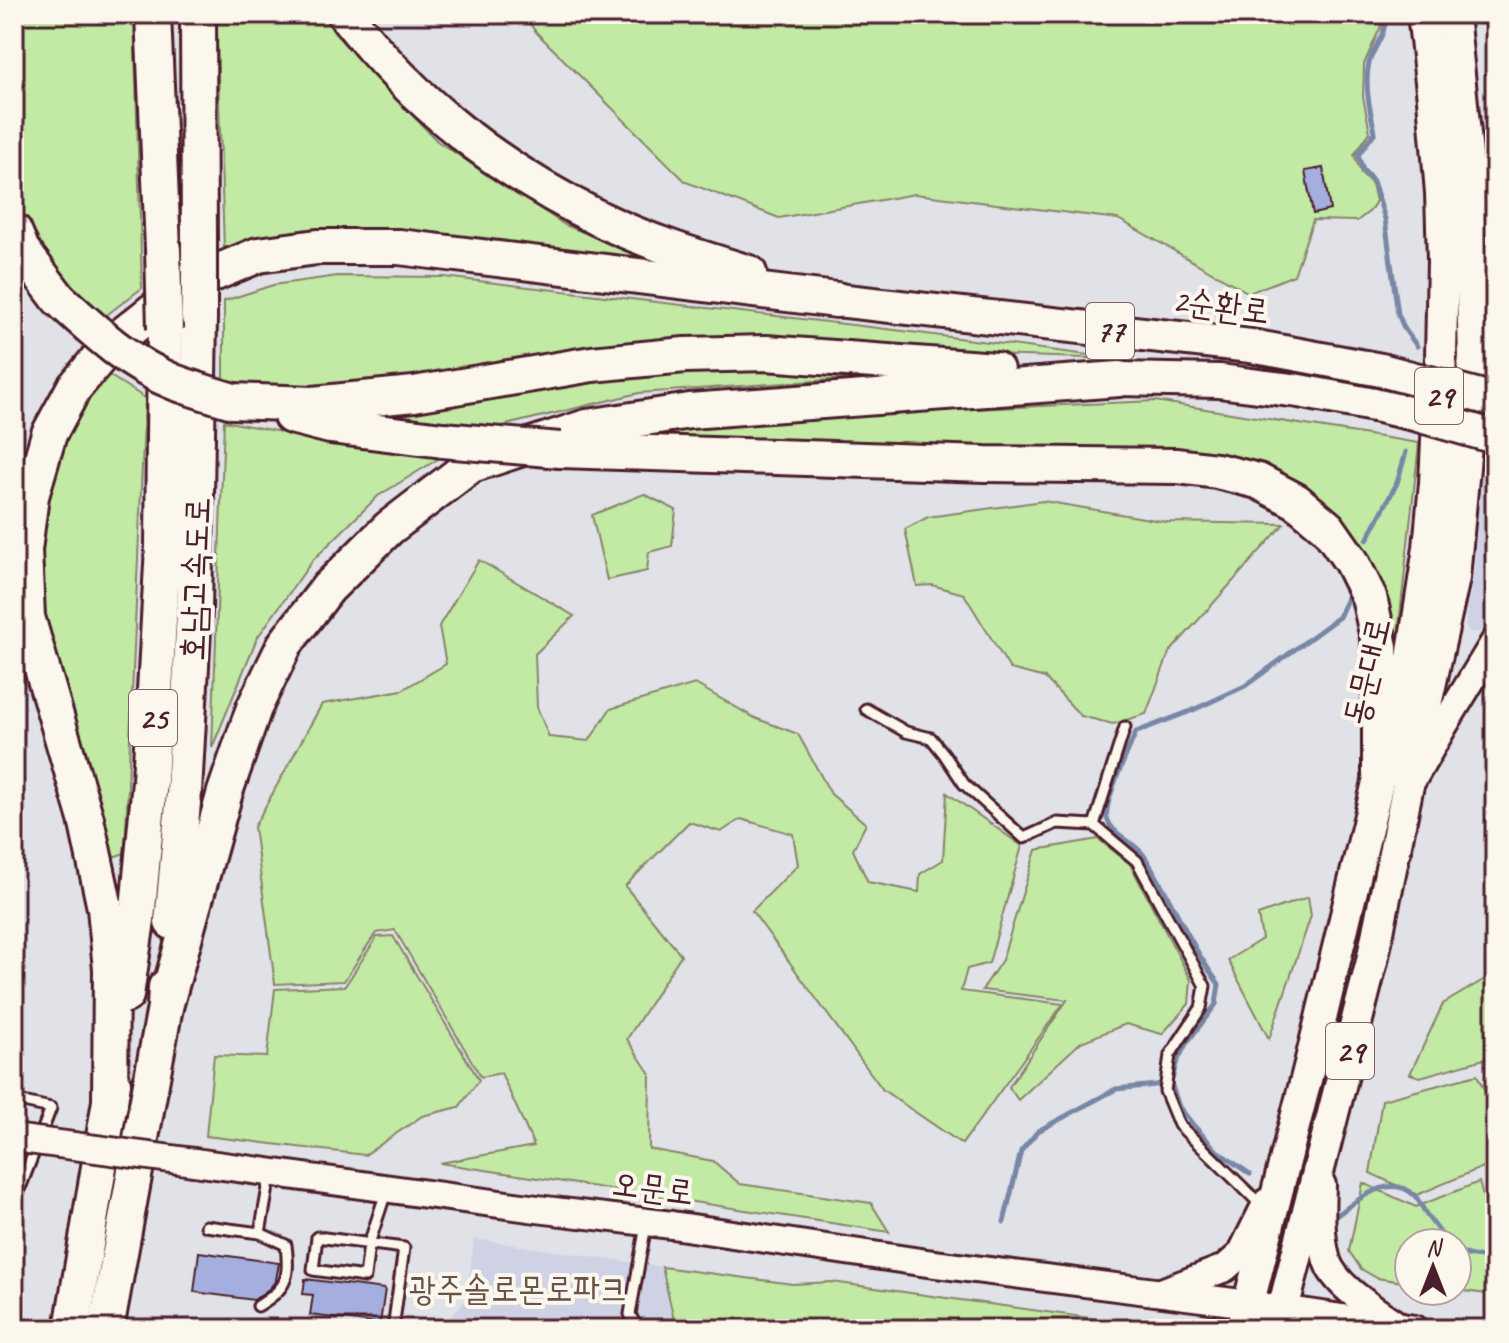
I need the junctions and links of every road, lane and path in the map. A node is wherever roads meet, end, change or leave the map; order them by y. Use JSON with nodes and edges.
{"nodes":[{"id":1,"x":153,"y":14,"type":"edge"},
{"id":2,"x":198,"y":14,"type":"edge"},
{"id":3,"x":345,"y":14,"type":"edge"},
{"id":4,"x":1423,"y":14,"type":"edge"},
{"id":5,"x":1453,"y":14,"type":"edge"},
{"id":6,"x":14,"y":231,"type":"edge"},
{"id":7,"x":837,"y":300,"type":"junction"},
{"id":8,"x":1119,"y":379,"type":"junction"},
{"id":9,"x":1495,"y":400,"type":"edge"},
{"id":10,"x":233,"y":401,"type":"junction"},
{"id":11,"x":1495,"y":437,"type":"edge"},
{"id":12,"x":1495,"y":641,"type":"edge"},
{"id":13,"x":866,"y":709,"type":"dead end"},
{"id":14,"x":1125,"y":727,"type":"dead end"},
{"id":15,"x":1394,"y":782,"type":"junction"},
{"id":16,"x":1094,"y":825,"type":"junction"},
{"id":17,"x":165,"y":1007,"type":"junction"},
{"id":18,"x":14,"y":1100,"type":"edge"},
{"id":19,"x":110,"y":1104,"type":"junction"},
{"id":20,"x":18,"y":1138,"type":"edge"},
{"id":21,"x":1322,"y":1161,"type":"junction"},
{"id":22,"x":1283,"y":1168,"type":"junction"},
{"id":23,"x":271,"y":1173,"type":"junction"},
{"id":24,"x":387,"y":1189,"type":"junction"},
{"id":25,"x":14,"y":1204,"type":"edge"},
{"id":26,"x":1264,"y":1208,"type":"junction"},
{"id":27,"x":647,"y":1222,"type":"junction"},
{"id":28,"x":206,"y":1226,"type":"dead end"},
{"id":29,"x":260,"y":1233,"type":"junction"},
{"id":30,"x":369,"y":1244,"type":"junction"},
{"id":31,"x":1160,"y":1292,"type":"junction"},
{"id":32,"x":258,"y":1306,"type":"dead end"},
{"id":33,"x":1246,"y":1316,"type":"edge"},
{"id":34,"x":1280,"y":1319,"type":"edge"},
{"id":35,"x":1407,"y":1328,"type":"edge"},
{"id":36,"x":72,"y":1329,"type":"edge"},
{"id":37,"x":106,"y":1329,"type":"edge"},
{"id":38,"x":393,"y":1329,"type":"edge"},
{"id":39,"x":637,"y":1329,"type":"edge"}],
"edges":[{"from":1,"to":19,"type":"highway","name":"호남고속도로","number":"25","bridge":true},
{"from":2,"to":17,"type":"highway","name":"호남고속도로","number":"25","bridge":true},
{"from":3,"to":7,"type":"highway"},
{"from":4,"to":15,"type":"main road","name":"동문대로","number":"29"},
{"from":5,"to":15,"type":"main road","name":"동문대로","number":"29"},
{"from":6,"to":10,"type":"highway","bridge":true},
{"from":7,"to":9,"type":"highway","name":"2순환로","number":"77","bridge":true},
{"from":7,"to":19,"type":"highway"},
{"from":8,"to":10,"type":"highway"},
{"from":8,"to":11,"type":"highway","number":"77","bridge":true},
{"from":8,"to":17,"type":"highway"},
{"from":10,"to":15,"type":"highway","bridge":true},
{"from":12,"to":15,"type":"main road","name":"동문대로"},
{"from":13,"to":16,"type":"lane"},
{"from":14,"to":16,"type":"lane"},
{"from":15,"to":21,"type":"main road","name":"동문대로","number":"29"},
{"from":15,"to":22,"type":"main road","name":"동문대로","number":"29"},
{"from":16,"to":26,"type":"lane"},
{"from":17,"to":37,"type":"highway","name":"호남고속도로","number":"25"},
{"from":18,"to":25,"type":"lane"},
{"from":19,"to":36,"type":"highway","name":"호남고속도로","number":"25"},
{"from":20,"to":23,"type":"main road","name":"오문로","bridge":true},
{"from":21,"to":34,"type":"main road","name":"동문대로","number":"29"},
{"from":21,"to":35,"type":"main road"},
{"from":22,"to":26,"type":"main road"},
{"from":22,"to":33,"type":"main road","name":"동문대로","number":"29"},
{"from":23,"to":24,"type":"main road","name":"오문로"},
{"from":23,"to":29,"type":"lane"},
{"from":24,"to":27,"type":"main road","name":"오문로"},
{"from":24,"to":30,"type":"lane"},
{"from":26,"to":31,"type":"main road"},
{"from":27,"to":31,"type":"main road","name":"오문로"},
{"from":27,"to":39,"type":"lane"},
{"from":28,"to":29,"type":"lane"},
{"from":29,"to":32,"type":"lane"},
{"from":30,"to":30,"type":"lane"},
{"from":30,"to":38,"type":"lane"},
{"from":31,"to":33,"type":"main road","name":"오문로"},
{"from":33,"to":34,"type":"main road","name":"오문로"},
{"from":34,"to":35,"type":"main road","name":"오문로"}]}
